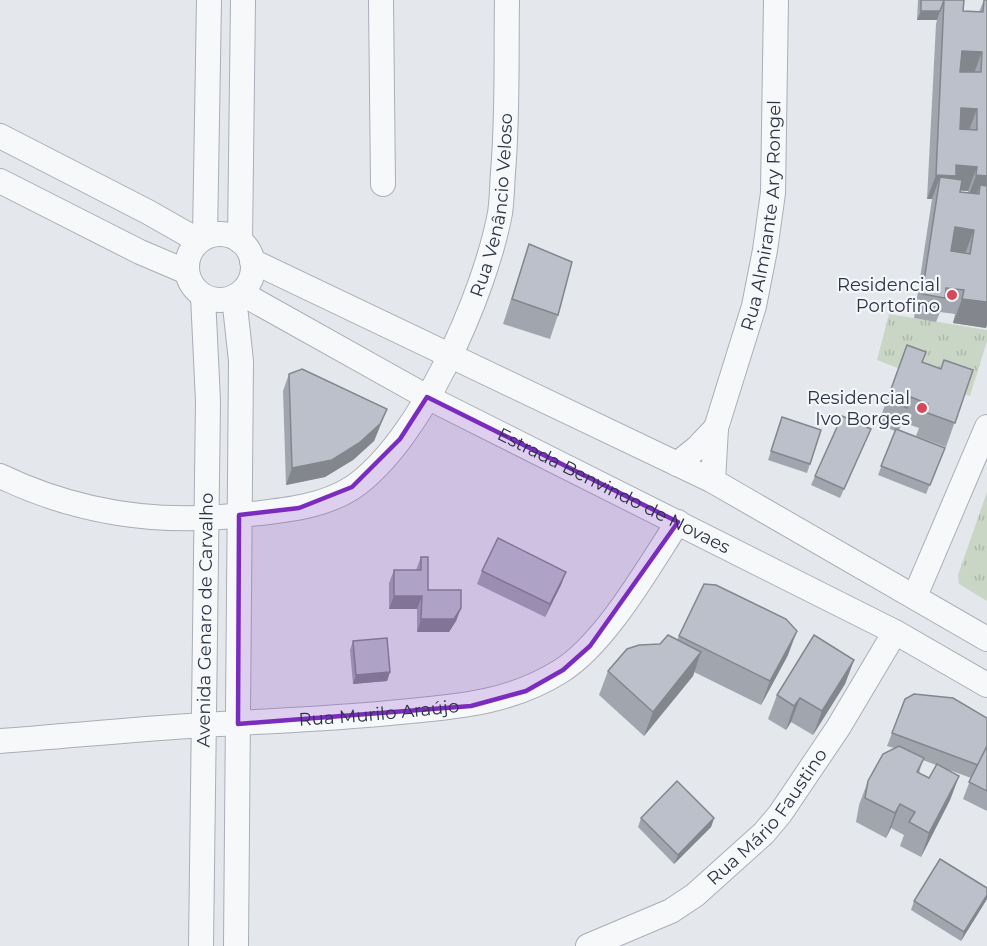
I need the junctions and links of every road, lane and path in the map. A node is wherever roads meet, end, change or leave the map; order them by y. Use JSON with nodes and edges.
{"nodes":[{"id":1,"x":209,"y":0,"type":"edge"},
{"id":2,"x":243,"y":0,"type":"edge"},
{"id":3,"x":381,"y":0,"type":"edge"},
{"id":4,"x":507,"y":0,"type":"edge"},
{"id":5,"x":776,"y":0,"type":"edge"},
{"id":6,"x":0,"y":136,"type":"edge"},
{"id":7,"x":0,"y":181,"type":"edge"},
{"id":8,"x":383,"y":184,"type":"dead end"},
{"id":9,"x":202,"y":239,"type":"junction"},
{"id":10,"x":240,"y":241,"type":"junction"},
{"id":11,"x":252,"y":261,"type":"junction"},
{"id":12,"x":187,"y":272,"type":"junction"},
{"id":13,"x":237,"y":295,"type":"junction"},
{"id":14,"x":203,"y":297,"type":"junction"},
{"id":15,"x":451,"y":356,"type":"junction"},
{"id":16,"x":428,"y":397,"type":"junction"},
{"id":17,"x":987,"y":427,"type":"edge"},
{"id":18,"x":716,"y":428,"type":"junction"},
{"id":19,"x":676,"y":464,"type":"junction"},
{"id":20,"x":0,"y":476,"type":"edge"},
{"id":21,"x":713,"y":481,"type":"junction"},
{"id":22,"x":238,"y":515,"type":"junction"},
{"id":23,"x":207,"y":518,"type":"junction"},
{"id":24,"x":678,"y":522,"type":"junction"},
{"id":25,"x":915,"y":596,"type":"junction"},
{"id":26,"x":895,"y":632,"type":"junction"},
{"id":27,"x":987,"y":639,"type":"edge"},
{"id":28,"x":987,"y":685,"type":"edge"},
{"id":29,"x":238,"y":724,"type":"junction"},
{"id":30,"x":203,"y":725,"type":"junction"},
{"id":31,"x":0,"y":741,"type":"edge"},
{"id":32,"x":201,"y":946,"type":"edge"},
{"id":33,"x":236,"y":946,"type":"edge"},
{"id":34,"x":588,"y":946,"type":"edge"}],
"edges":[{"from":1,"to":9,"type":"street"},
{"from":2,"to":10,"type":"street"},
{"from":3,"to":8,"type":"street"},
{"from":4,"to":15,"type":"street","name":"Rua Venâncio Veloso"},
{"from":5,"to":18,"type":"street","name":"Rua Almirante Ary Rongel"},
{"from":6,"to":9,"type":"street"},
{"from":7,"to":12,"type":"street"},
{"from":9,"to":10,"type":"street"},
{"from":9,"to":12,"type":"street"},
{"from":10,"to":11,"type":"street"},
{"from":11,"to":13,"type":"street"},
{"from":11,"to":15,"type":"street"},
{"from":12,"to":14,"type":"street"},
{"from":13,"to":14,"type":"street"},
{"from":13,"to":16,"type":"street","name":"Estrada Benvindo de Novaes"},
{"from":13,"to":22,"type":"street","name":"Avenida Genaro de Carvalho"},
{"from":14,"to":23,"type":"street","name":"Avenida Genaro de Carvalho"},
{"from":15,"to":16,"type":"street","name":"Rua Venâncio Veloso"},
{"from":15,"to":19,"type":"street"},
{"from":16,"to":22,"type":"street","name":"Rua Venâncio Veloso"},
{"from":16,"to":24,"type":"street","name":"Estrada Benvindo de Novaes"},
{"from":17,"to":25,"type":"street"},
{"from":18,"to":19,"type":"street","name":"Rua Almirante Ary Rongel"},
{"from":18,"to":21,"type":"street","name":"Rua Almirante Ary Rongel"},
{"from":19,"to":21,"type":"street"},
{"from":20,"to":23,"type":"street","name":"Rua Venâncio Veloso"},
{"from":21,"to":25,"type":"street"},
{"from":22,"to":23,"type":"street","name":"Rua Venâncio Veloso"},
{"from":22,"to":29,"type":"street","name":"Avenida Genaro de Carvalho"},
{"from":23,"to":30,"type":"street","name":"Avenida Genaro de Carvalho"},
{"from":24,"to":26,"type":"street","name":"Estrada Benvindo de Novaes"},
{"from":24,"to":29,"type":"street","name":"Rua Murilo Araújo"},
{"from":25,"to":27,"type":"street"},
{"from":26,"to":28,"type":"street","name":"Estrada Benvindo de Novaes"},
{"from":26,"to":34,"type":"street","name":"Rua Mário Faustino"},
{"from":29,"to":30,"type":"street","name":"Rua Murilo Araújo"},
{"from":29,"to":33,"type":"street","name":"Avenida Genaro de Carvalho"},
{"from":30,"to":31,"type":"street","name":"Rua Murilo Araújo"},
{"from":30,"to":32,"type":"street","name":"Avenida Genaro de Carvalho"}]}
